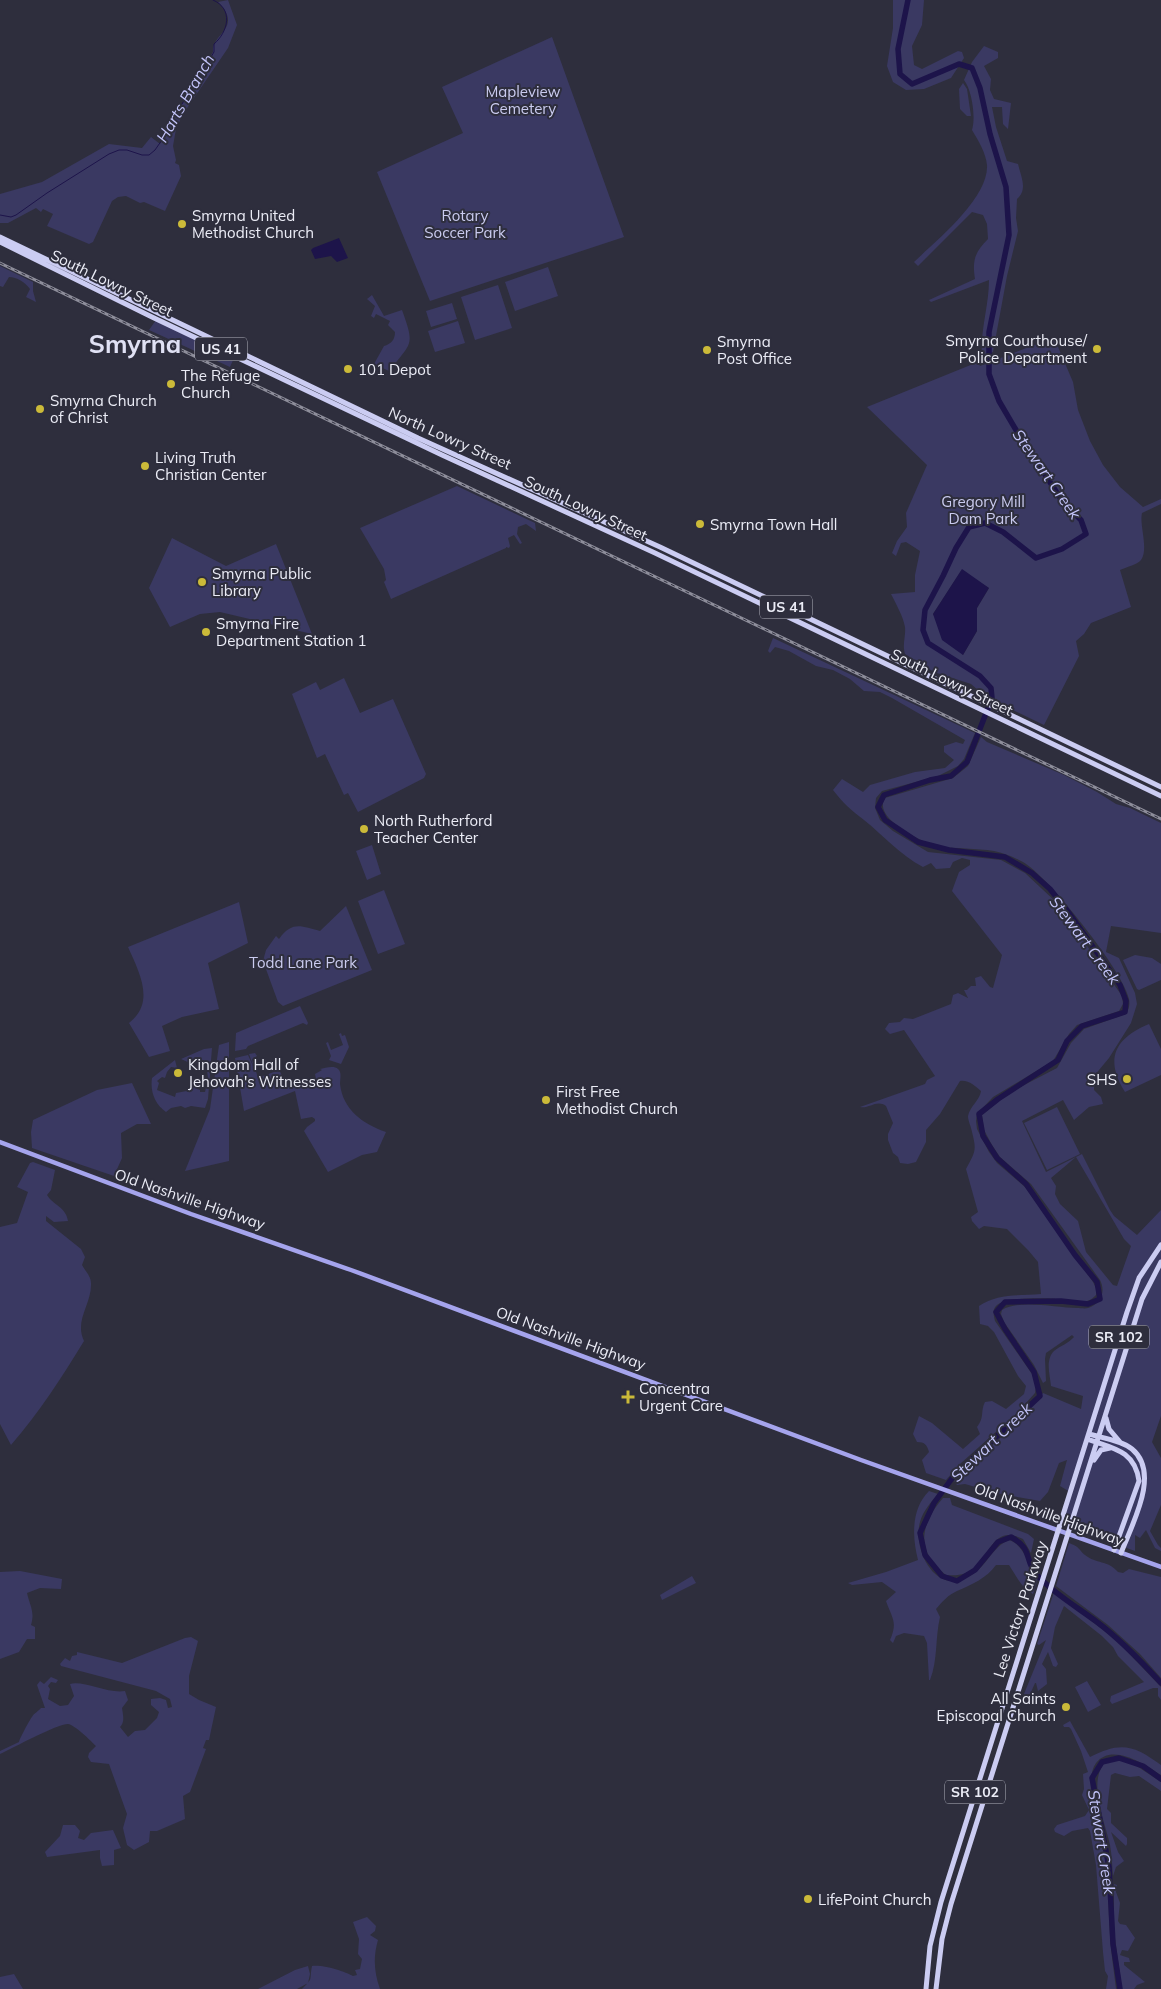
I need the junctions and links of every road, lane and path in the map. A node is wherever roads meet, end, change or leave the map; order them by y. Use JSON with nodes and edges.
{"nodes":[{"id":1,"x":0,"y":237,"type":"edge"},
{"id":2,"x":0,"y":242,"type":"edge"},
{"id":3,"x":660,"y":547,"type":"junction"},
{"id":4,"x":655,"y":553,"type":"junction"},
{"id":5,"x":739,"y":585,"type":"junction"},
{"id":6,"x":736,"y":592,"type":"junction"},
{"id":7,"x":1045,"y":731,"type":"junction"},
{"id":8,"x":1042,"y":738,"type":"junction"},
{"id":9,"x":1161,"y":787,"type":"edge"},
{"id":10,"x":1161,"y":796,"type":"edge"},
{"id":11,"x":0,"y":1142,"type":"edge"},
{"id":12,"x":1161,"y":1246,"type":"edge"},
{"id":13,"x":1161,"y":1262,"type":"edge"},
{"id":14,"x":1106,"y":1413,"type":"junction"},
{"id":15,"x":1088,"y":1437,"type":"junction"},
{"id":16,"x":1098,"y":1440,"type":"junction"},
{"id":17,"x":1123,"y":1444,"type":"junction"},
{"id":18,"x":1113,"y":1448,"type":"junction"},
{"id":19,"x":1080,"y":1495,"type":"junction"},
{"id":20,"x":1114,"y":1550,"type":"junction"},
{"id":21,"x":1121,"y":1553,"type":"junction"},
{"id":22,"x":1161,"y":1567,"type":"edge"},
{"id":23,"x":926,"y":1989,"type":"edge"},
{"id":24,"x":936,"y":1989,"type":"edge"}],
"edges":[{"from":1,"to":3,"type":"main road","name":"North Lowry Street","number":"US 41"},
{"from":2,"to":4,"type":"main road","name":"South Lowry Street","number":"US 41"},
{"from":3,"to":4,"type":"main road"},
{"from":3,"to":5,"type":"main road","name":"North Lowry Street","number":"US 41"},
{"from":4,"to":6,"type":"main road","name":"South Lowry Street","number":"US 41"},
{"from":5,"to":6,"type":"main road"},
{"from":5,"to":7,"type":"main road","name":"North Lowry Street","number":"US 41"},
{"from":6,"to":8,"type":"main road","name":"South Lowry Street","number":"US 41"},
{"from":7,"to":8,"type":"main road"},
{"from":7,"to":9,"type":"main road","name":"North Lowry Street","number":"US 41"},
{"from":8,"to":10,"type":"main road","name":"South Lowry Street","number":"US 41"},
{"from":11,"to":20,"type":"main road","name":"Old Nashville Highway"},
{"from":12,"to":15,"type":"main road","name":"Lee Victory Parkway","number":"SR 102"},
{"from":13,"to":14,"type":"main road","name":"Lee Victory Parkway","number":"SR 102"},
{"from":14,"to":16,"type":"main road","name":"Lee Victory Parkway","number":"SR 102"},
{"from":14,"to":17,"type":"main road"},
{"from":15,"to":16,"type":"main road"},
{"from":15,"to":23,"type":"main road","name":"Lee Victory Parkway","number":"SR 102"},
{"from":16,"to":17,"type":"main road"},
{"from":16,"to":18,"type":"main road"},
{"from":16,"to":19,"type":"main road","name":"Lee Victory Parkway","number":"SR 102"},
{"from":17,"to":21,"type":"main road"},
{"from":18,"to":19,"type":"main road"},
{"from":18,"to":20,"type":"main road"},
{"from":19,"to":24,"type":"main road","name":"Lee Victory Parkway","number":"SR 102"},
{"from":20,"to":21,"type":"main road","name":"Old Nashville Highway"},
{"from":21,"to":22,"type":"main road","name":"Old Nashville Highway"}]}
